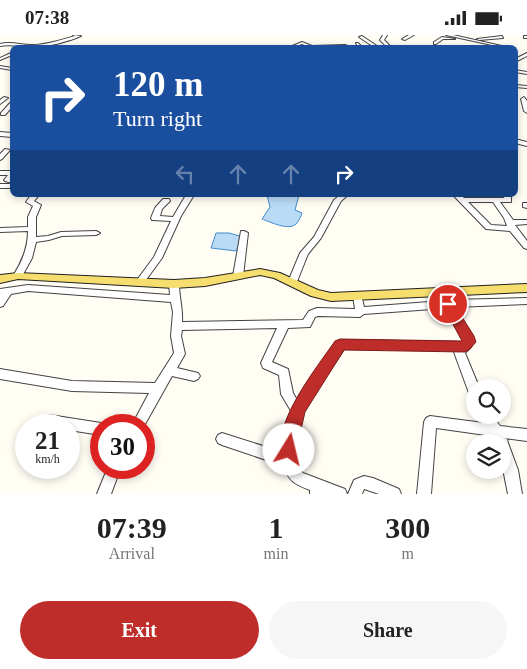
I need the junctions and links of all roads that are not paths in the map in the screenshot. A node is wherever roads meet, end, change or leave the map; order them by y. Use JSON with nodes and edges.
{"nodes":[{"id":1,"x":385,"y":35,"type":"edge"},
{"id":2,"x":391,"y":35,"type":"edge"},
{"id":3,"x":412,"y":35,"type":"edge"},
{"id":4,"x":435,"y":35,"type":"edge"},
{"id":5,"x":448,"y":35,"type":"edge"},
{"id":6,"x":77,"y":36,"type":"edge"},
{"id":7,"x":84,"y":37,"type":"edge"},
{"id":8,"x":361,"y":37,"type":"dead end"},
{"id":9,"x":482,"y":37,"type":"edge"},
{"id":10,"x":502,"y":37,"type":"dead end"},
{"id":11,"x":443,"y":38,"type":"junction"},
{"id":12,"x":70,"y":39,"type":"junction"},
{"id":13,"x":404,"y":39,"type":"dead end"},
{"id":14,"x":461,"y":39,"type":"junction"},
{"id":15,"x":472,"y":40,"type":"junction"},
{"id":16,"x":435,"y":43,"type":"dead end"},
{"id":17,"x":0,"y":45,"type":"edge"},
{"id":18,"x":18,"y":45,"type":"edge"},
{"id":19,"x":43,"y":45,"type":"edge"},
{"id":20,"x":372,"y":45,"type":"edge"},
{"id":21,"x":387,"y":45,"type":"edge"},
{"id":22,"x":492,"y":45,"type":"edge"},
{"id":23,"x":518,"y":51,"type":"dead end"},
{"id":24,"x":527,"y":53,"type":"edge"},
{"id":25,"x":526,"y":96,"type":"edge"},
{"id":26,"x":6,"y":98,"type":"dead end"},
{"id":27,"x":0,"y":104,"type":"edge"},
{"id":28,"x":527,"y":111,"type":"edge"},
{"id":29,"x":6,"y":151,"type":"dead end"},
{"id":30,"x":0,"y":158,"type":"edge"},
{"id":31,"x":34,"y":197,"type":"edge"},
{"id":32,"x":189,"y":197,"type":"edge"},
{"id":33,"x":342,"y":197,"type":"edge"},
{"id":34,"x":507,"y":197,"type":"edge"},
{"id":35,"x":459,"y":198,"type":"edge"},
{"id":36,"x":495,"y":200,"type":"junction"},
{"id":37,"x":166,"y":201,"type":"dead end"},
{"id":38,"x":175,"y":219,"type":"junction"},
{"id":39,"x":527,"y":223,"type":"edge"},
{"id":40,"x":511,"y":226,"type":"junction"},
{"id":41,"x":30,"y":229,"type":"junction"},
{"id":42,"x":0,"y":231,"type":"edge"},
{"id":43,"x":96,"y":233,"type":"dead end"},
{"id":44,"x":244,"y":233,"type":"dead end"},
{"id":45,"x":32,"y":240,"type":"junction"},
{"id":46,"x":527,"y":246,"type":"edge"},
{"id":47,"x":18,"y":276,"type":"junction"},
{"id":48,"x":238,"y":276,"type":"junction"},
{"id":49,"x":0,"y":279,"type":"edge"},
{"id":50,"x":140,"y":282,"type":"junction"},
{"id":51,"x":292,"y":282,"type":"junction"},
{"id":52,"x":527,"y":288,"type":"edge"},
{"id":53,"x":5,"y":291,"type":"edge"},
{"id":54,"x":174,"y":291,"type":"junction"},
{"id":55,"x":445,"y":299,"type":"junction"},
{"id":56,"x":527,"y":301,"type":"edge"},
{"id":57,"x":0,"y":304,"type":"edge"},
{"id":58,"x":359,"y":304,"type":"junction"},
{"id":59,"x":286,"y":324,"type":"junction"},
{"id":60,"x":177,"y":326,"type":"junction"},
{"id":61,"x":465,"y":346,"type":"junction"},
{"id":62,"x":170,"y":371,"type":"junction"},
{"id":63,"x":0,"y":374,"type":"edge"},
{"id":64,"x":194,"y":376,"type":"dead end"},
{"id":65,"x":470,"y":379,"type":"edge"},
{"id":66,"x":158,"y":388,"type":"junction"},
{"id":67,"x":297,"y":410,"type":"junction"},
{"id":68,"x":144,"y":414,"type":"edge"},
{"id":69,"x":479,"y":434,"type":"edge"},
{"id":70,"x":527,"y":435,"type":"edge"},
{"id":71,"x":511,"y":437,"type":"edge"},
{"id":72,"x":222,"y":439,"type":"dead end"},
{"id":73,"x":290,"y":461,"type":"junction"},
{"id":74,"x":511,"y":470,"type":"edge"},
{"id":75,"x":110,"y":479,"type":"edge"},
{"id":76,"x":316,"y":489,"type":"edge"},
{"id":77,"x":104,"y":494,"type":"edge"},
{"id":78,"x":340,"y":494,"type":"edge"},
{"id":79,"x":354,"y":494,"type":"edge"},
{"id":80,"x":394,"y":494,"type":"edge"},
{"id":81,"x":424,"y":494,"type":"edge"},
{"id":82,"x":515,"y":494,"type":"edge"}],
"edges":[{"from":1,"to":2,"type":"street"},
{"from":1,"to":21,"type":"street"},
{"from":3,"to":13,"type":"street"},
{"from":4,"to":11,"type":"street"},
{"from":5,"to":14,"type":"street"},
{"from":6,"to":7,"type":"street"},
{"from":6,"to":12,"type":"street"},
{"from":7,"to":12,"type":"street"},
{"from":8,"to":20,"type":"street"},
{"from":9,"to":10,"type":"street"},
{"from":9,"to":15,"type":"street"},
{"from":11,"to":14,"type":"street"},
{"from":11,"to":16,"type":"street"},
{"from":12,"to":19,"type":"street"},
{"from":14,"to":15,"type":"street"},
{"from":15,"to":22,"type":"street"},
{"from":17,"to":18,"type":"street"},
{"from":23,"to":24,"type":"street"},
{"from":25,"to":28,"type":"street"},
{"from":26,"to":27,"type":"street"},
{"from":29,"to":30,"type":"street"},
{"from":31,"to":41,"type":"street"},
{"from":32,"to":38,"type":"street"},
{"from":33,"to":51,"type":"street"},
{"from":34,"to":36,"type":"street"},
{"from":35,"to":36,"type":"street"},
{"from":35,"to":40,"type":"street"},
{"from":36,"to":40,"type":"street"},
{"from":37,"to":38,"type":"street"},
{"from":38,"to":50,"type":"street"},
{"from":39,"to":40,"type":"street"},
{"from":40,"to":46,"type":"street"},
{"from":41,"to":42,"type":"street"},
{"from":41,"to":45,"type":"street"},
{"from":43,"to":45,"type":"street"},
{"from":44,"to":48,"type":"street"},
{"from":45,"to":47,"type":"street"},
{"from":47,"to":49,"type":"main road"},
{"from":47,"to":50,"type":"main road"},
{"from":48,"to":51,"type":"main road"},
{"from":48,"to":54,"type":"main road"},
{"from":50,"to":54,"type":"main road"},
{"from":51,"to":58,"type":"main road"},
{"from":52,"to":55,"type":"main road"},
{"from":53,"to":54,"type":"street"},
{"from":53,"to":57,"type":"street"},
{"from":54,"to":60,"type":"street"},
{"from":55,"to":56,"type":"street"},
{"from":55,"to":58,"type":"main road"},
{"from":55,"to":61,"type":"street"},
{"from":58,"to":59,"type":"street"},
{"from":59,"to":60,"type":"street"},
{"from":59,"to":67,"type":"street"},
{"from":60,"to":62,"type":"street"},
{"from":61,"to":65,"type":"street"},
{"from":61,"to":67,"type":"street"},
{"from":62,"to":64,"type":"street"},
{"from":62,"to":66,"type":"street"},
{"from":63,"to":66,"type":"street"},
{"from":66,"to":68,"type":"street"},
{"from":67,"to":73,"type":"street"},
{"from":69,"to":81,"type":"street"},
{"from":70,"to":71,"type":"street"},
{"from":72,"to":73,"type":"street"},
{"from":73,"to":76,"type":"street"},
{"from":74,"to":82,"type":"street"},
{"from":75,"to":77,"type":"street"},
{"from":76,"to":78,"type":"street"},
{"from":79,"to":80,"type":"street"}]}
